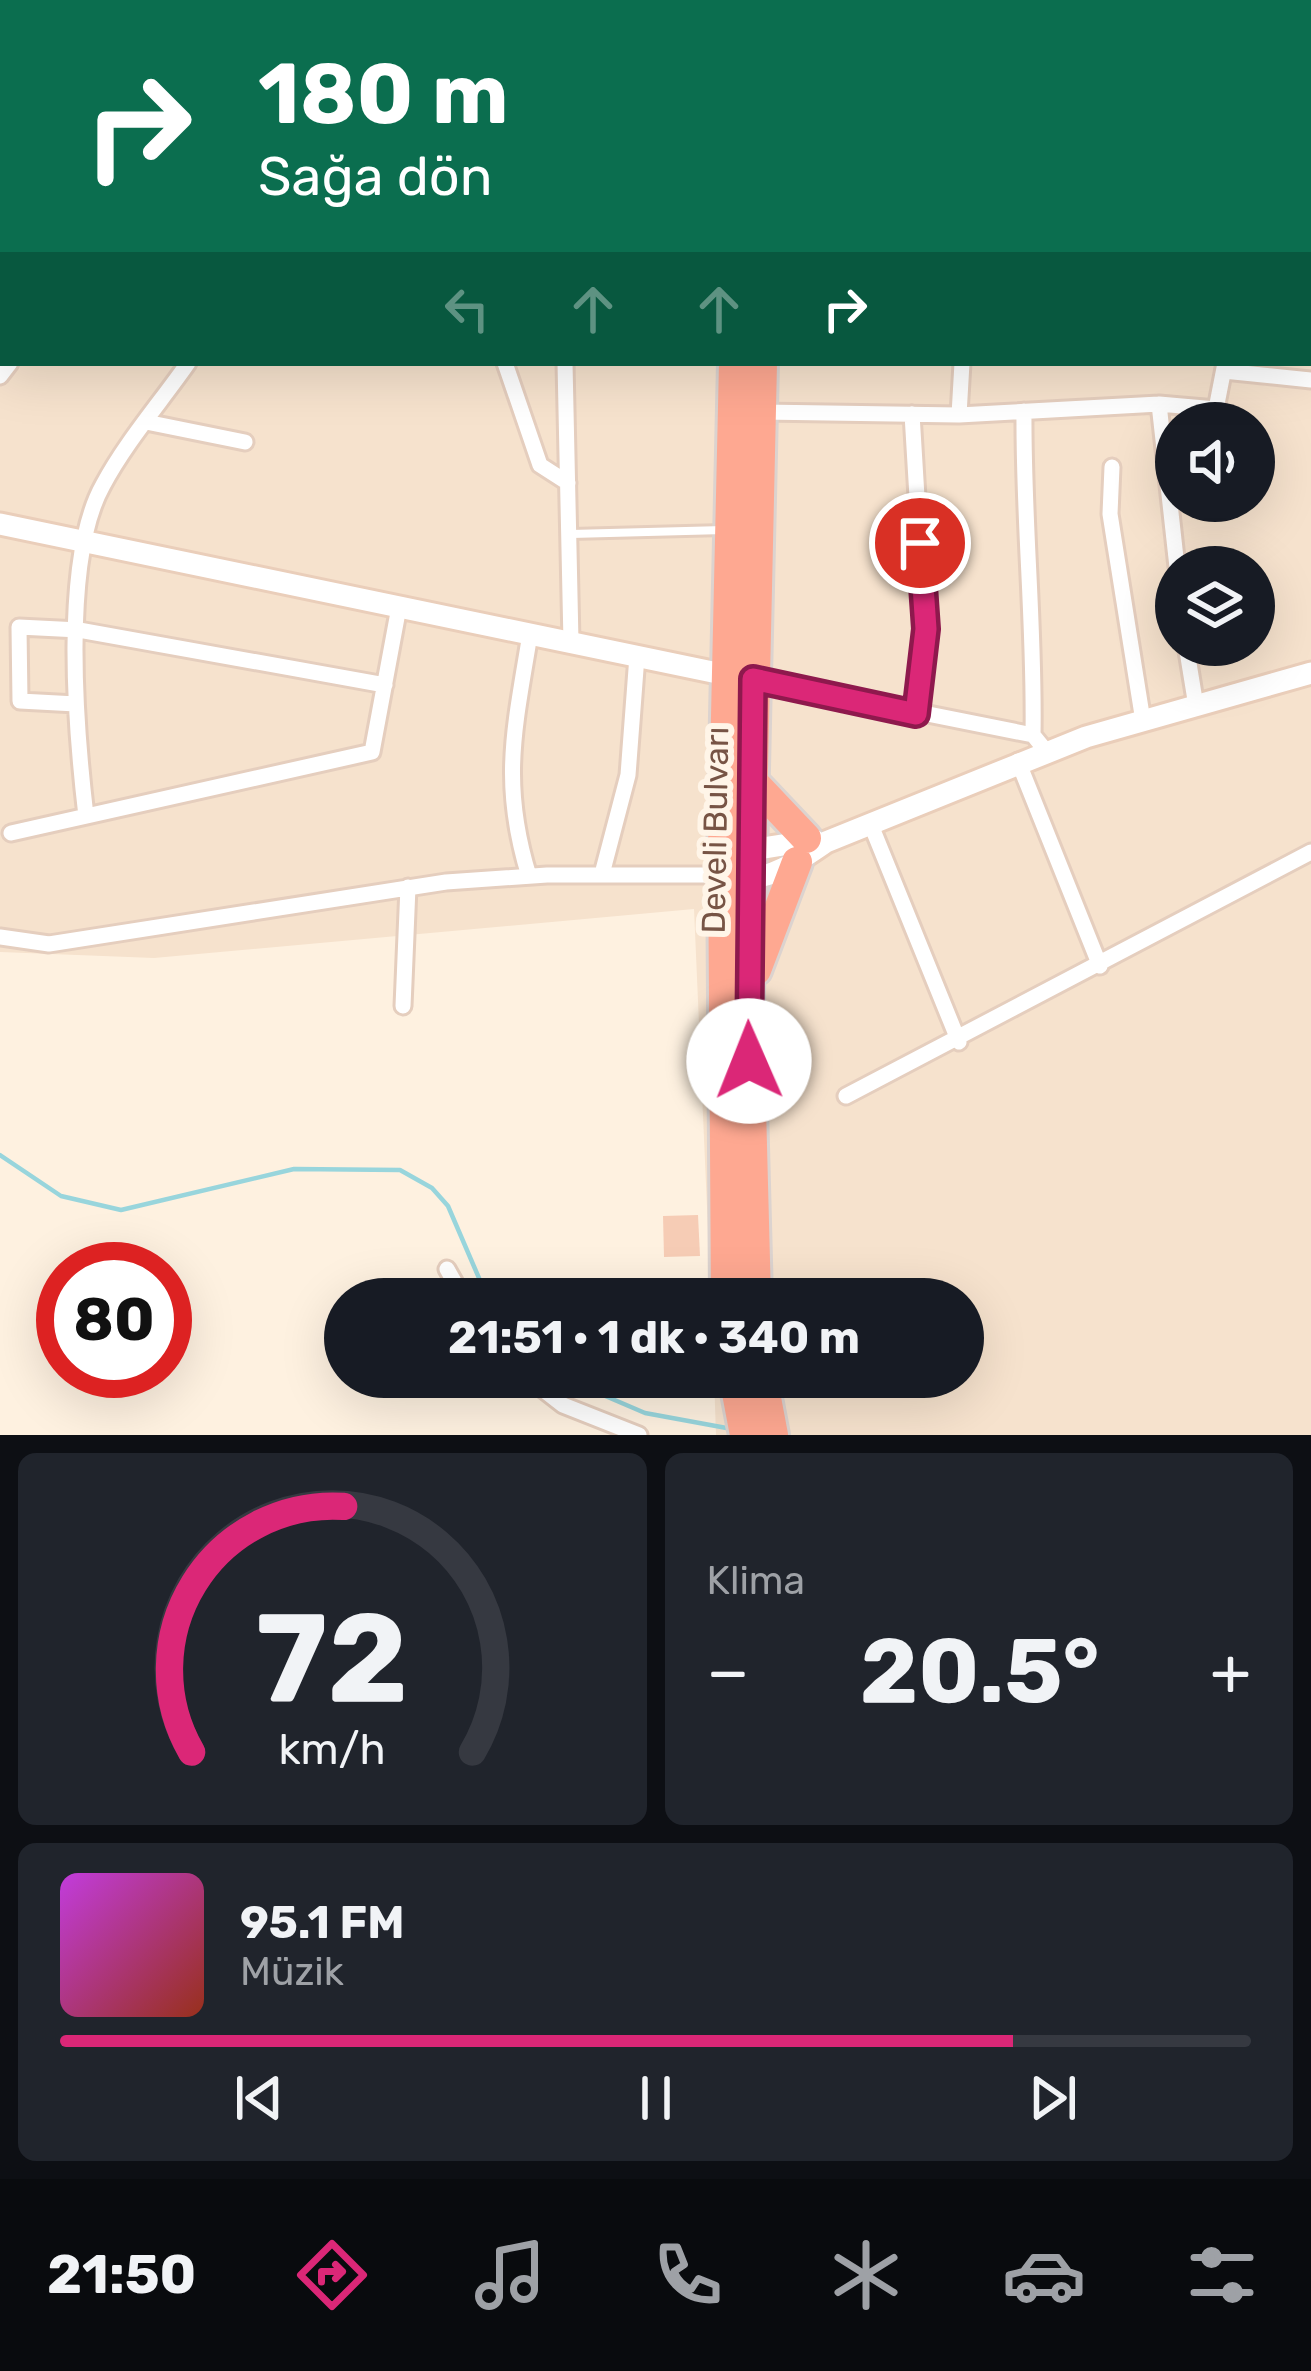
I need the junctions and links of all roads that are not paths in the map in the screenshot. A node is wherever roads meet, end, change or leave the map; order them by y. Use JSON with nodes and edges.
{"nodes":[{"id":1,"x":186,"y":366,"type":"edge"},
{"id":2,"x":506,"y":366,"type":"edge"},
{"id":3,"x":565,"y":366,"type":"edge"},
{"id":4,"x":734,"y":366,"type":"edge"},
{"id":5,"x":762,"y":366,"type":"edge"},
{"id":6,"x":962,"y":366,"type":"edge"},
{"id":7,"x":1224,"y":367,"type":"edge"},
{"id":8,"x":1311,"y":380,"type":"edge"},
{"id":9,"x":1217,"y":402,"type":"edge"},
{"id":10,"x":1155,"y":404,"type":"edge"},
{"id":11,"x":1024,"y":411,"type":"junction"},
{"id":12,"x":761,"y":412,"type":"junction"},
{"id":13,"x":912,"y":414,"type":"junction"},
{"id":14,"x":959,"y":415,"type":"junction"},
{"id":15,"x":146,"y":422,"type":"junction"},
{"id":16,"x":244,"y":442,"type":"dead end"},
{"id":17,"x":1112,"y":467,"type":"dead end"},
{"id":18,"x":568,"y":483,"type":"junction"},
{"id":19,"x":0,"y":524,"type":"edge"},
{"id":20,"x":730,"y":530,"type":"junction"},
{"id":21,"x":569,"y":534,"type":"junction"},
{"id":22,"x":84,"y":542,"type":"junction"},
{"id":23,"x":399,"y":607,"type":"junction"},
{"id":24,"x":79,"y":630,"type":"junction"},
{"id":25,"x":530,"y":634,"type":"junction"},
{"id":26,"x":571,"y":642,"type":"junction"},
{"id":27,"x":638,"y":656,"type":"junction"},
{"id":28,"x":1189,"y":666,"type":"edge"},
{"id":29,"x":1311,"y":673,"type":"edge"},
{"id":30,"x":740,"y":677,"type":"junction"},
{"id":31,"x":385,"y":685,"type":"junction"},
{"id":32,"x":76,"y":704,"type":"junction"},
{"id":33,"x":1196,"y":706,"type":"junction"},
{"id":34,"x":916,"y":714,"type":"junction"},
{"id":35,"x":1143,"y":721,"type":"junction"},
{"id":36,"x":1040,"y":743,"type":"junction"},
{"id":37,"x":1018,"y":761,"type":"junction"},
{"id":38,"x":752,"y":781,"type":"junction"},
{"id":39,"x":86,"y":816,"type":"junction"},
{"id":40,"x":871,"y":825,"type":"junction"},
{"id":41,"x":11,"y":833,"type":"dead end"},
{"id":42,"x":810,"y":847,"type":"junction"},
{"id":43,"x":1311,"y":852,"type":"edge"},
{"id":44,"x":742,"y":868,"type":"junction"},
{"id":45,"x":602,"y":874,"type":"junction"},
{"id":46,"x":529,"y":876,"type":"junction"},
{"id":47,"x":408,"y":887,"type":"junction"},
{"id":48,"x":0,"y":937,"type":"edge"},
{"id":49,"x":1100,"y":966,"type":"junction"},
{"id":50,"x":748,"y":993,"type":"junction"},
{"id":51,"x":403,"y":1006,"type":"dead end"},
{"id":52,"x":958,"y":1042,"type":"junction"},
{"id":53,"x":846,"y":1096,"type":"dead end"},
{"id":54,"x":447,"y":1269,"type":"dead end"},
{"id":55,"x":452,"y":1278,"type":"edge"},
{"id":56,"x":727,"y":1278,"type":"edge"},
{"id":57,"x":755,"y":1278,"type":"edge"},
{"id":58,"x":554,"y":1398,"type":"edge"},
{"id":59,"x":750,"y":1398,"type":"edge"},
{"id":60,"x":760,"y":1398,"type":"edge"},
{"id":61,"x":639,"y":1435,"type":"edge"},
{"id":62,"x":745,"y":1435,"type":"edge"},
{"id":63,"x":773,"y":1435,"type":"edge"}],
"edges":[{"from":1,"to":15,"type":"street"},
{"from":2,"to":18,"type":"street"},
{"from":3,"to":18,"type":"street"},
{"from":4,"to":20,"type":"highway","name":"Develi Bulvarı"},
{"from":5,"to":12,"type":"highway","name":"Develi Bulvarı"},
{"from":6,"to":14,"type":"street"},
{"from":7,"to":8,"type":"street"},
{"from":7,"to":9,"type":"street"},
{"from":10,"to":11,"type":"street"},
{"from":11,"to":14,"type":"street"},
{"from":11,"to":36,"type":"street"},
{"from":12,"to":13,"type":"street"},
{"from":12,"to":30,"type":"highway","name":"Develi Bulvarı"},
{"from":13,"to":14,"type":"street"},
{"from":13,"to":34,"type":"street"},
{"from":15,"to":16,"type":"street"},
{"from":15,"to":22,"type":"street"},
{"from":17,"to":35,"type":"street"},
{"from":18,"to":21,"type":"street"},
{"from":19,"to":22,"type":"street"},
{"from":20,"to":21,"type":"lane"},
{"from":20,"to":30,"type":"highway","name":"Develi Bulvarı"},
{"from":21,"to":26,"type":"street"},
{"from":22,"to":23,"type":"street"},
{"from":22,"to":24,"type":"street"},
{"from":23,"to":25,"type":"street"},
{"from":23,"to":31,"type":"street"},
{"from":24,"to":31,"type":"street"},
{"from":24,"to":32,"type":"street"},
{"from":24,"to":32,"type":"street"},
{"from":25,"to":26,"type":"street"},
{"from":25,"to":46,"type":"street"},
{"from":26,"to":27,"type":"street"},
{"from":27,"to":30,"type":"street"},
{"from":27,"to":45,"type":"street"},
{"from":28,"to":33,"type":"street"},
{"from":29,"to":33,"type":"street"},
{"from":30,"to":34,"type":"street"},
{"from":30,"to":38,"type":"highway","name":"Develi Bulvarı"},
{"from":30,"to":44,"type":"highway","name":"Develi Bulvarı"},
{"from":31,"to":39,"type":"street"},
{"from":32,"to":39,"type":"street"},
{"from":33,"to":35,"type":"street"},
{"from":34,"to":36,"type":"street"},
{"from":35,"to":36,"type":"street"},
{"from":36,"to":37,"type":"street"},
{"from":37,"to":40,"type":"street"},
{"from":37,"to":49,"type":"street"},
{"from":38,"to":42,"type":"highway"},
{"from":38,"to":44,"type":"highway","name":"Develi Bulvarı"},
{"from":39,"to":41,"type":"street"},
{"from":40,"to":42,"type":"street"},
{"from":40,"to":52,"type":"street"},
{"from":42,"to":44,"type":"street"},
{"from":42,"to":50,"type":"highway"},
{"from":43,"to":49,"type":"street"},
{"from":44,"to":45,"type":"street"},
{"from":44,"to":50,"type":"highway","name":"Develi Bulvarı"},
{"from":44,"to":56,"type":"highway","name":"Develi Bulvarı"},
{"from":45,"to":46,"type":"street"},
{"from":46,"to":47,"type":"street"},
{"from":47,"to":48,"type":"street"},
{"from":47,"to":51,"type":"street"},
{"from":49,"to":52,"type":"street"},
{"from":50,"to":57,"type":"highway","name":"Develi Bulvarı"},
{"from":52,"to":53,"type":"street"},
{"from":54,"to":55,"type":"street"},
{"from":58,"to":61,"type":"street"},
{"from":59,"to":62,"type":"highway"},
{"from":60,"to":63,"type":"highway"}]}
